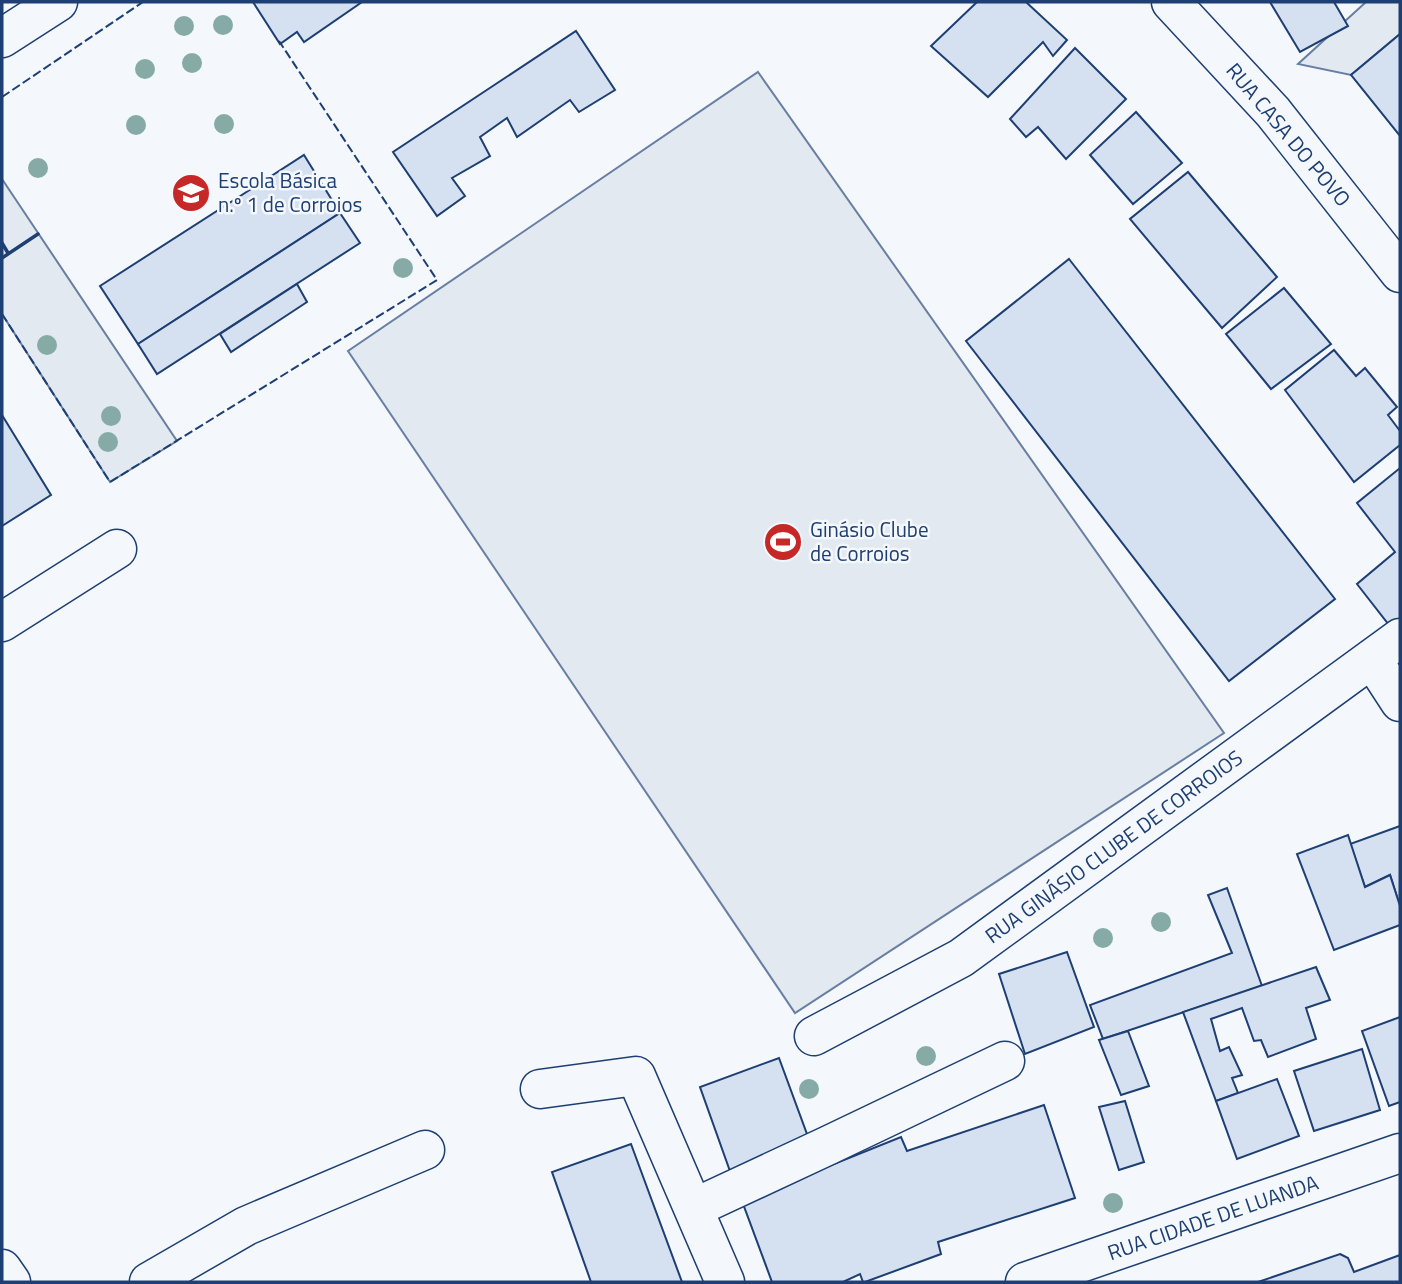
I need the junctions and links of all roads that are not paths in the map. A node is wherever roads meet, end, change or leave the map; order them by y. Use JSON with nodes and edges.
{"nodes":[{"id":1,"x":58,"y":2,"type":"edge"},
{"id":2,"x":1171,"y":2,"type":"edge"},
{"id":3,"x":2,"y":38,"type":"edge"},
{"id":4,"x":1396,"y":259,"type":"edge"},
{"id":5,"x":117,"y":549,"type":"dead end"},
{"id":6,"x":2,"y":622,"type":"edge"},
{"id":7,"x":1386,"y":649,"type":"edge"},
{"id":8,"x":1400,"y":702,"type":"edge"},
{"id":9,"x":814,"y":1036,"type":"dead end"},
{"id":10,"x":1005,"y":1060,"type":"dead end"},
{"id":11,"x":540,"y":1089,"type":"dead end"},
{"id":12,"x":425,"y":1150,"type":"dead end"},
{"id":13,"x":1400,"y":1153,"type":"edge"},
{"id":14,"x":694,"y":1208,"type":"junction"},
{"id":15,"x":2,"y":1269,"type":"edge"},
{"id":16,"x":10,"y":1282,"type":"edge"},
{"id":17,"x":149,"y":1282,"type":"edge"},
{"id":18,"x":725,"y":1282,"type":"edge"},
{"id":19,"x":1025,"y":1282,"type":"edge"}],
"edges":[{"from":1,"to":3,"type":"street"},
{"from":2,"to":4,"type":"street","name":"RUA CASA DO POVO"},
{"from":5,"to":6,"type":"street"},
{"from":7,"to":8,"type":"street"},
{"from":7,"to":9,"type":"street","name":"RUA GINÁSIO CLUBE DE CORROIOS"},
{"from":10,"to":14,"type":"street"},
{"from":11,"to":14,"type":"street"},
{"from":12,"to":17,"type":"street"},
{"from":13,"to":19,"type":"street","name":"RUA CIDADE DE LUANDA"},
{"from":14,"to":18,"type":"street"},
{"from":15,"to":16,"type":"street"}]}
